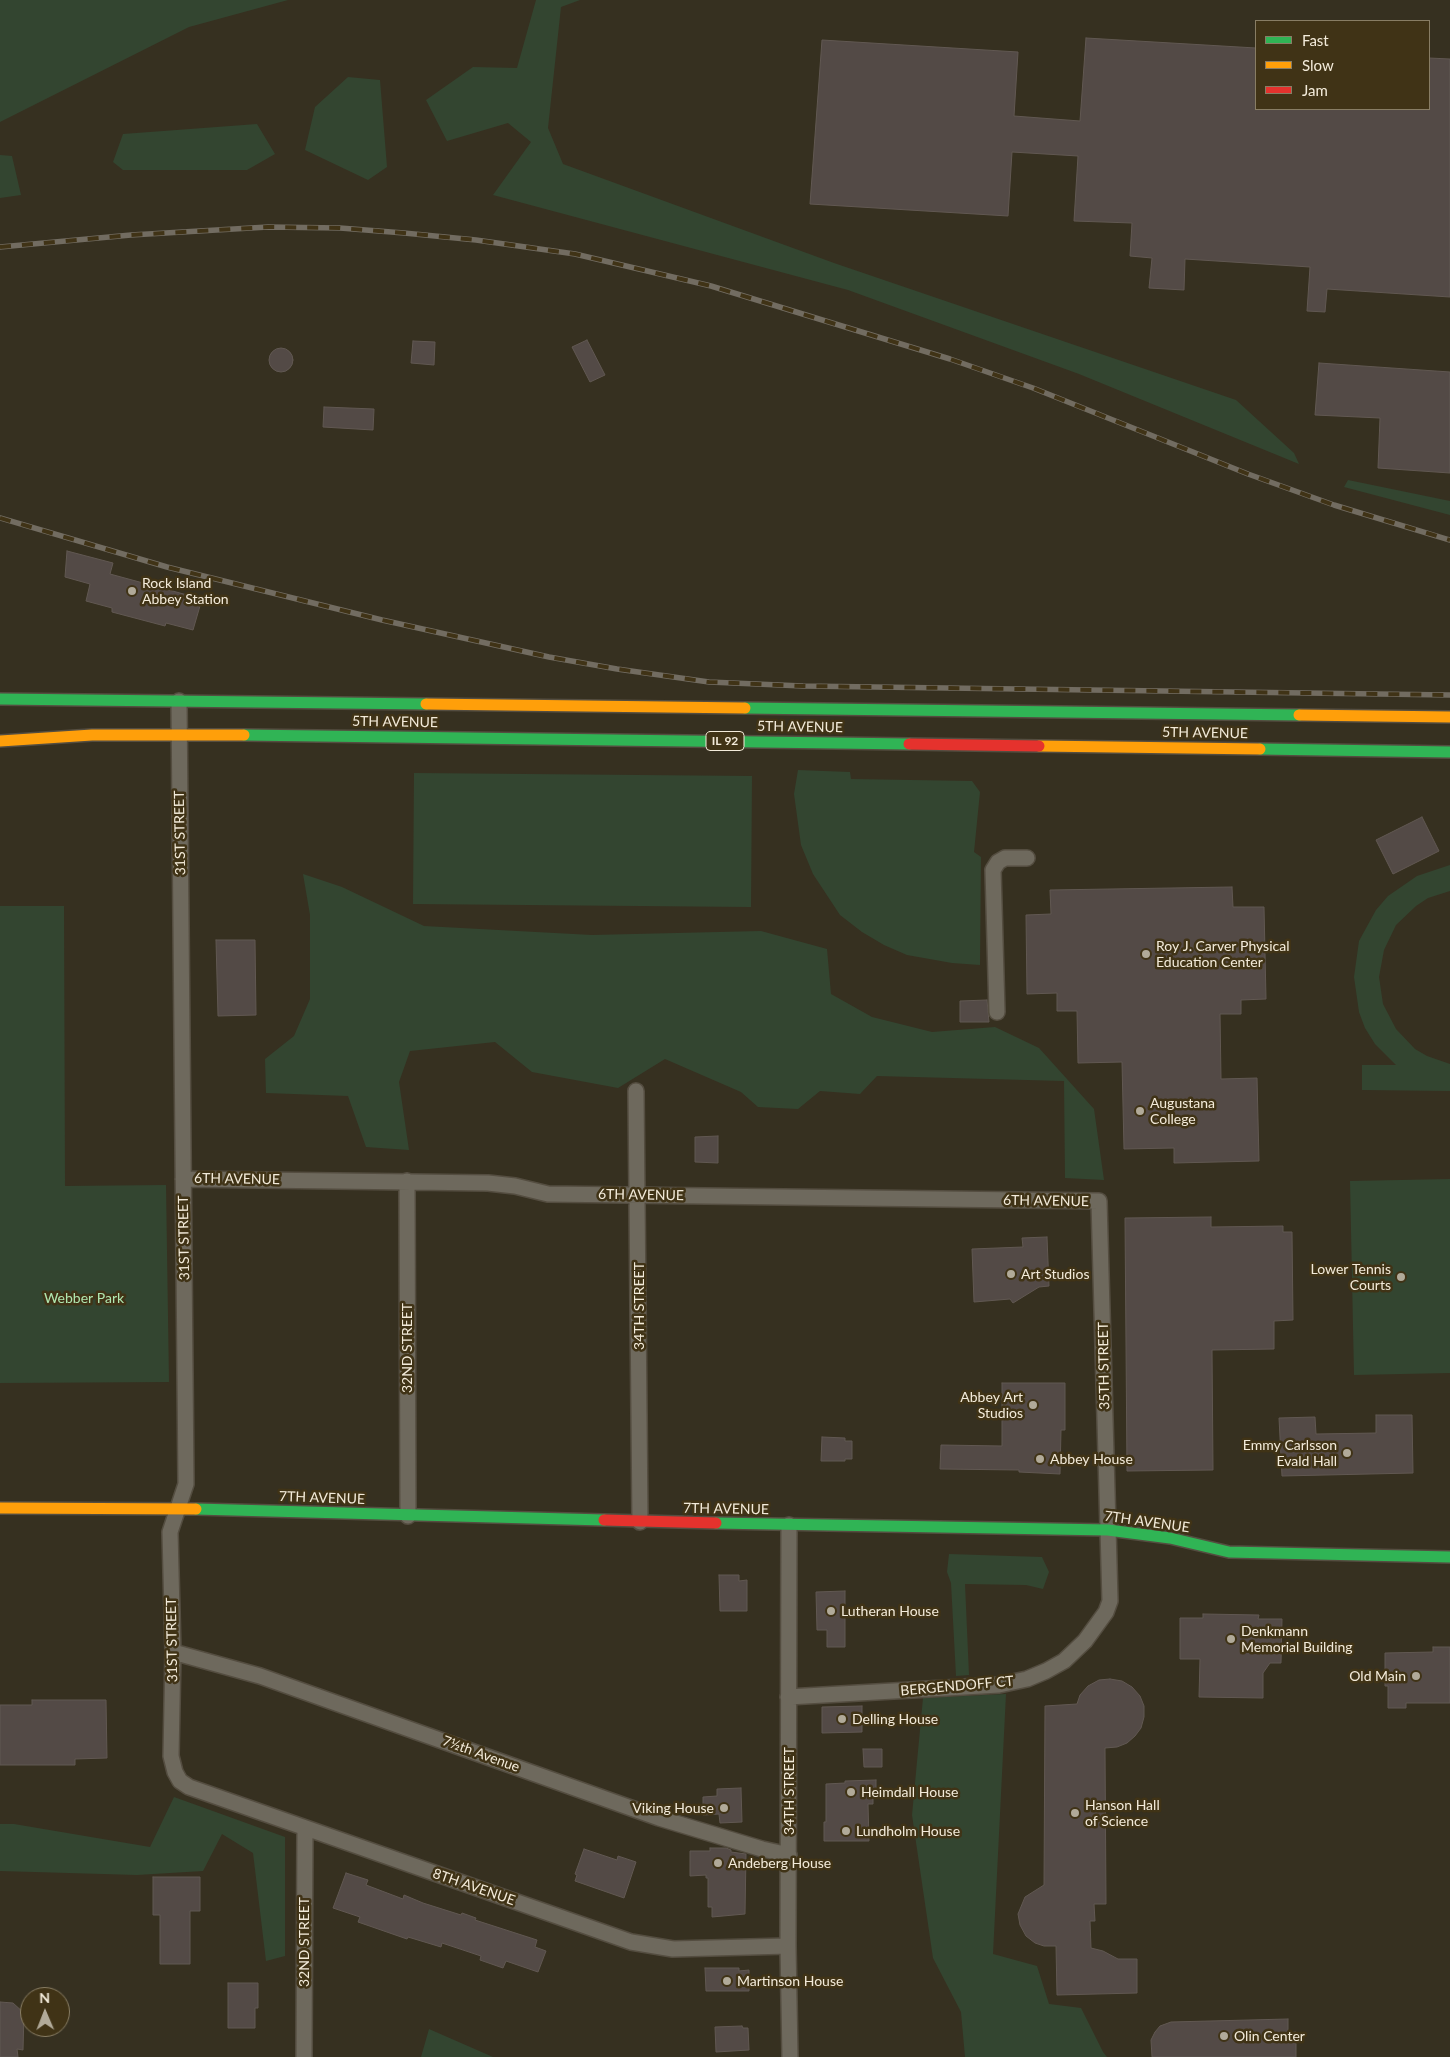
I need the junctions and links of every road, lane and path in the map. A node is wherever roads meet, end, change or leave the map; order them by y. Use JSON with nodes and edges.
{"nodes":[{"id":1,"x":0,"y":698,"type":"edge"},
{"id":2,"x":180,"y":701,"type":"junction"},
{"id":3,"x":1450,"y":717,"type":"edge"},
{"id":4,"x":179,"y":734,"type":"junction"},
{"id":5,"x":0,"y":742,"type":"edge"},
{"id":6,"x":1450,"y":752,"type":"edge"},
{"id":7,"x":1027,"y":858,"type":"dead end"},
{"id":8,"x":997,"y":1012,"type":"dead end"},
{"id":9,"x":636,"y":1091,"type":"dead end"},
{"id":10,"x":183,"y":1179,"type":"junction"},
{"id":11,"x":407,"y":1181,"type":"junction"},
{"id":12,"x":638,"y":1195,"type":"junction"},
{"id":13,"x":1099,"y":1202,"type":"joint"},
{"id":14,"x":0,"y":1508,"type":"edge"},
{"id":15,"x":178,"y":1509,"type":"junction"},
{"id":16,"x":408,"y":1516,"type":"junction"},
{"id":17,"x":640,"y":1522,"type":"junction"},
{"id":18,"x":788,"y":1525,"type":"junction"},
{"id":19,"x":1108,"y":1530,"type":"junction"},
{"id":20,"x":1450,"y":1557,"type":"edge"},
{"id":21,"x":173,"y":1652,"type":"junction"},
{"id":22,"x":788,"y":1696,"type":"junction"},
{"id":23,"x":175,"y":1772,"type":"joint"},
{"id":24,"x":305,"y":1828,"type":"junction"},
{"id":25,"x":789,"y":1855,"type":"junction"},
{"id":26,"x":788,"y":1946,"type":"junction"},
{"id":27,"x":304,"y":2057,"type":"edge"},
{"id":28,"x":790,"y":2057,"type":"edge"}],
"edges":[{"from":1,"to":2,"type":"main road","name":"5TH AVENUE"},
{"from":2,"to":3,"type":"main road","name":"5TH AVENUE"},
{"from":2,"to":4,"type":"street","name":"31ST STREET"},
{"from":4,"to":5,"type":"main road","name":"5TH AVENUE","number":"IL 92"},
{"from":4,"to":6,"type":"main road","name":"5TH AVENUE","number":"IL 92"},
{"from":4,"to":10,"type":"street","name":"31ST STREET"},
{"from":7,"to":8,"type":"street"},
{"from":9,"to":12,"type":"street","name":"34TH STREET"},
{"from":10,"to":11,"type":"street","name":"6TH AVENUE"},
{"from":10,"to":15,"type":"street","name":"31ST STREET"},
{"from":11,"to":12,"type":"street","name":"6TH AVENUE"},
{"from":11,"to":16,"type":"street","name":"32ND STREET"},
{"from":12,"to":13,"type":"street","name":"6TH AVENUE"},
{"from":12,"to":17,"type":"street","name":"34TH STREET"},
{"from":13,"to":19,"type":"street","name":"35TH STREET"},
{"from":14,"to":15,"type":"main road","name":"7TH AVENUE"},
{"from":15,"to":16,"type":"main road","name":"7TH AVENUE"},
{"from":15,"to":21,"type":"street","name":"31ST STREET"},
{"from":16,"to":17,"type":"main road","name":"7TH AVENUE"},
{"from":17,"to":18,"type":"main road","name":"7TH AVENUE"},
{"from":18,"to":19,"type":"main road","name":"7TH AVENUE"},
{"from":18,"to":22,"type":"street","name":"34TH STREET"},
{"from":19,"to":20,"type":"main road","name":"7TH AVENUE"},
{"from":19,"to":22,"type":"street","name":"BERGENDOFF CT"},
{"from":21,"to":23,"type":"street","name":"31ST STREET"},
{"from":21,"to":25,"type":"street","name":"7½th Avenue"},
{"from":22,"to":25,"type":"street","name":"34TH STREET"},
{"from":23,"to":24,"type":"street","name":"8TH AVENUE"},
{"from":24,"to":26,"type":"street","name":"8TH AVENUE"},
{"from":24,"to":27,"type":"street","name":"32ND STREET"},
{"from":25,"to":26,"type":"street","name":"34TH STREET"},
{"from":26,"to":28,"type":"street","name":"34TH STREET"}]}
